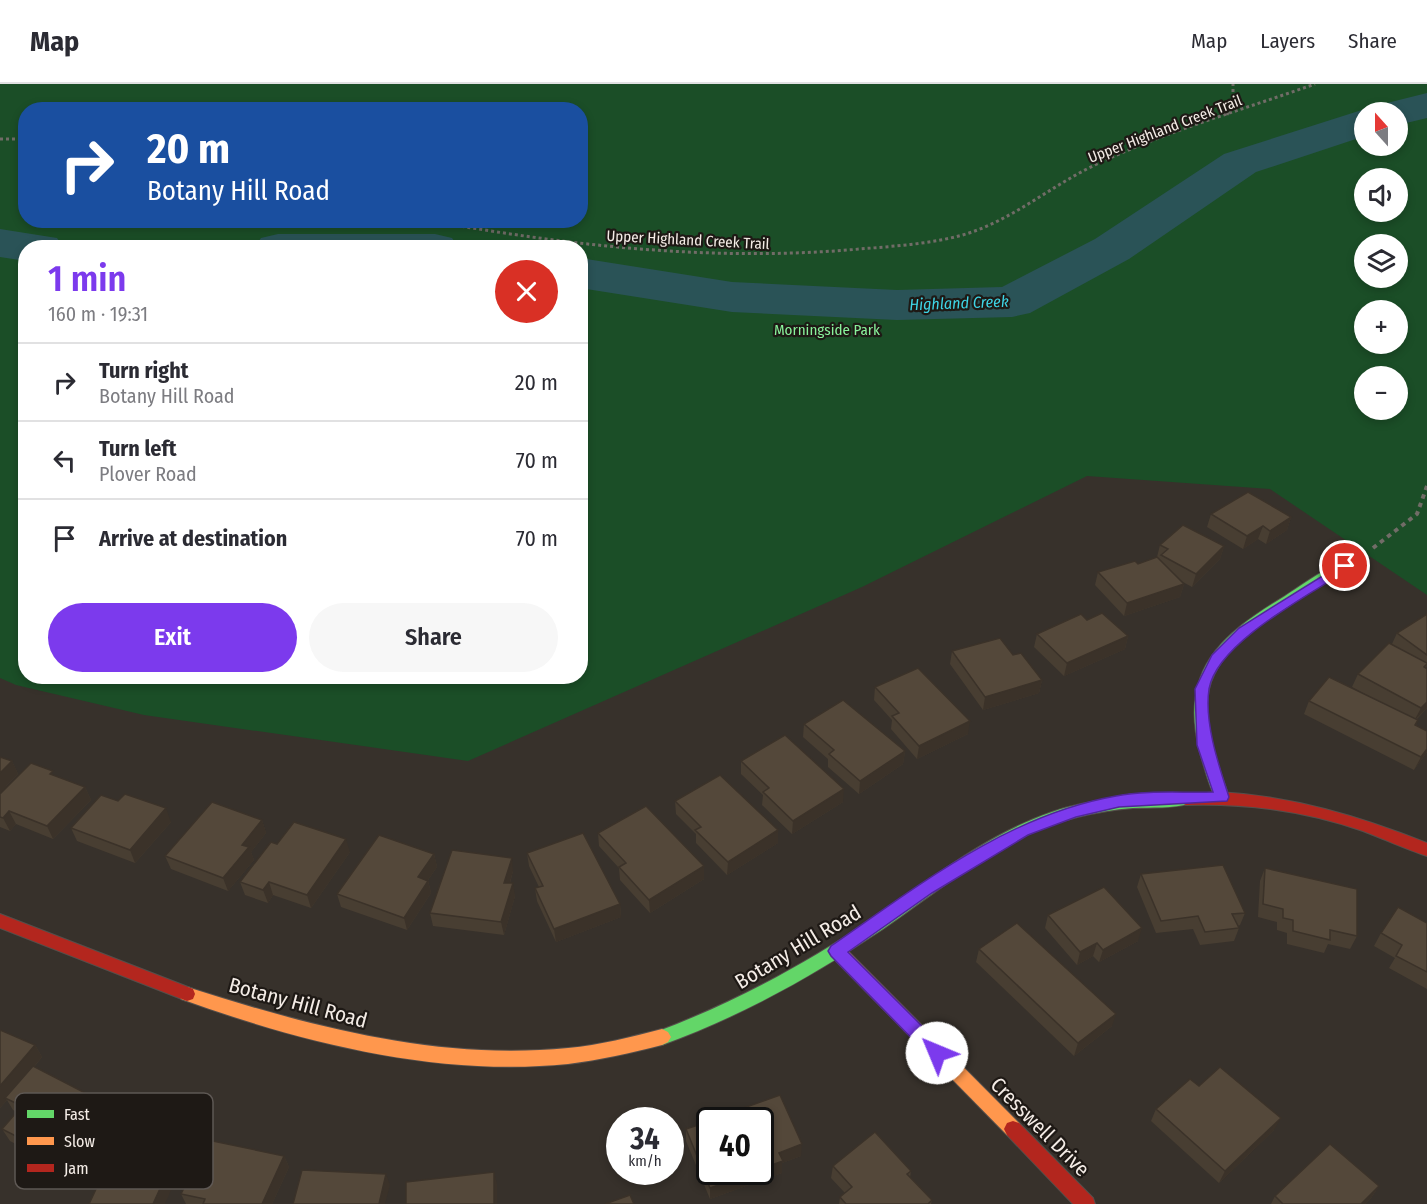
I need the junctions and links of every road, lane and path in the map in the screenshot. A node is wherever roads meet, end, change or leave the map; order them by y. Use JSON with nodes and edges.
{"nodes":[{"id":1,"x":1233,"y":84,"type":"edge"},
{"id":2,"x":1315,"y":84,"type":"edge"},
{"id":3,"x":1227,"y":116,"type":"junction"},
{"id":4,"x":0,"y":139,"type":"edge"},
{"id":5,"x":18,"y":139,"type":"edge"},
{"id":6,"x":478,"y":228,"type":"edge"},
{"id":7,"x":556,"y":240,"type":"edge"},
{"id":8,"x":588,"y":245,"type":"edge"},
{"id":9,"x":1427,"y":486,"type":"edge"},
{"id":10,"x":1425,"y":492,"type":"edge"},
{"id":11,"x":1345,"y":566,"type":"joint"},
{"id":12,"x":1222,"y":797,"type":"junction"},
{"id":13,"x":1427,"y":850,"type":"edge"},
{"id":14,"x":0,"y":921,"type":"edge"},
{"id":15,"x":837,"y":951,"type":"junction"},
{"id":16,"x":1086,"y":1204,"type":"edge"}],
"edges":[{"from":1,"to":3,"type":"path"},
{"from":2,"to":3,"type":"path","name":"Upper Highland Creek Trail"},
{"from":3,"to":8,"type":"path","name":"Upper Highland Creek Trail"},
{"from":4,"to":5,"type":"path"},
{"from":6,"to":7,"type":"path","name":"Upper Highland Creek Trail"},
{"from":9,"to":10,"type":"path"},
{"from":10,"to":11,"type":"path"},
{"from":11,"to":12,"type":"street"},
{"from":12,"to":13,"type":"street","name":"Botany Hill Road"},
{"from":12,"to":15,"type":"street","name":"Botany Hill Road"},
{"from":14,"to":15,"type":"street","name":"Botany Hill Road"},
{"from":15,"to":16,"type":"street","name":"Cresswell Drive"}]}
